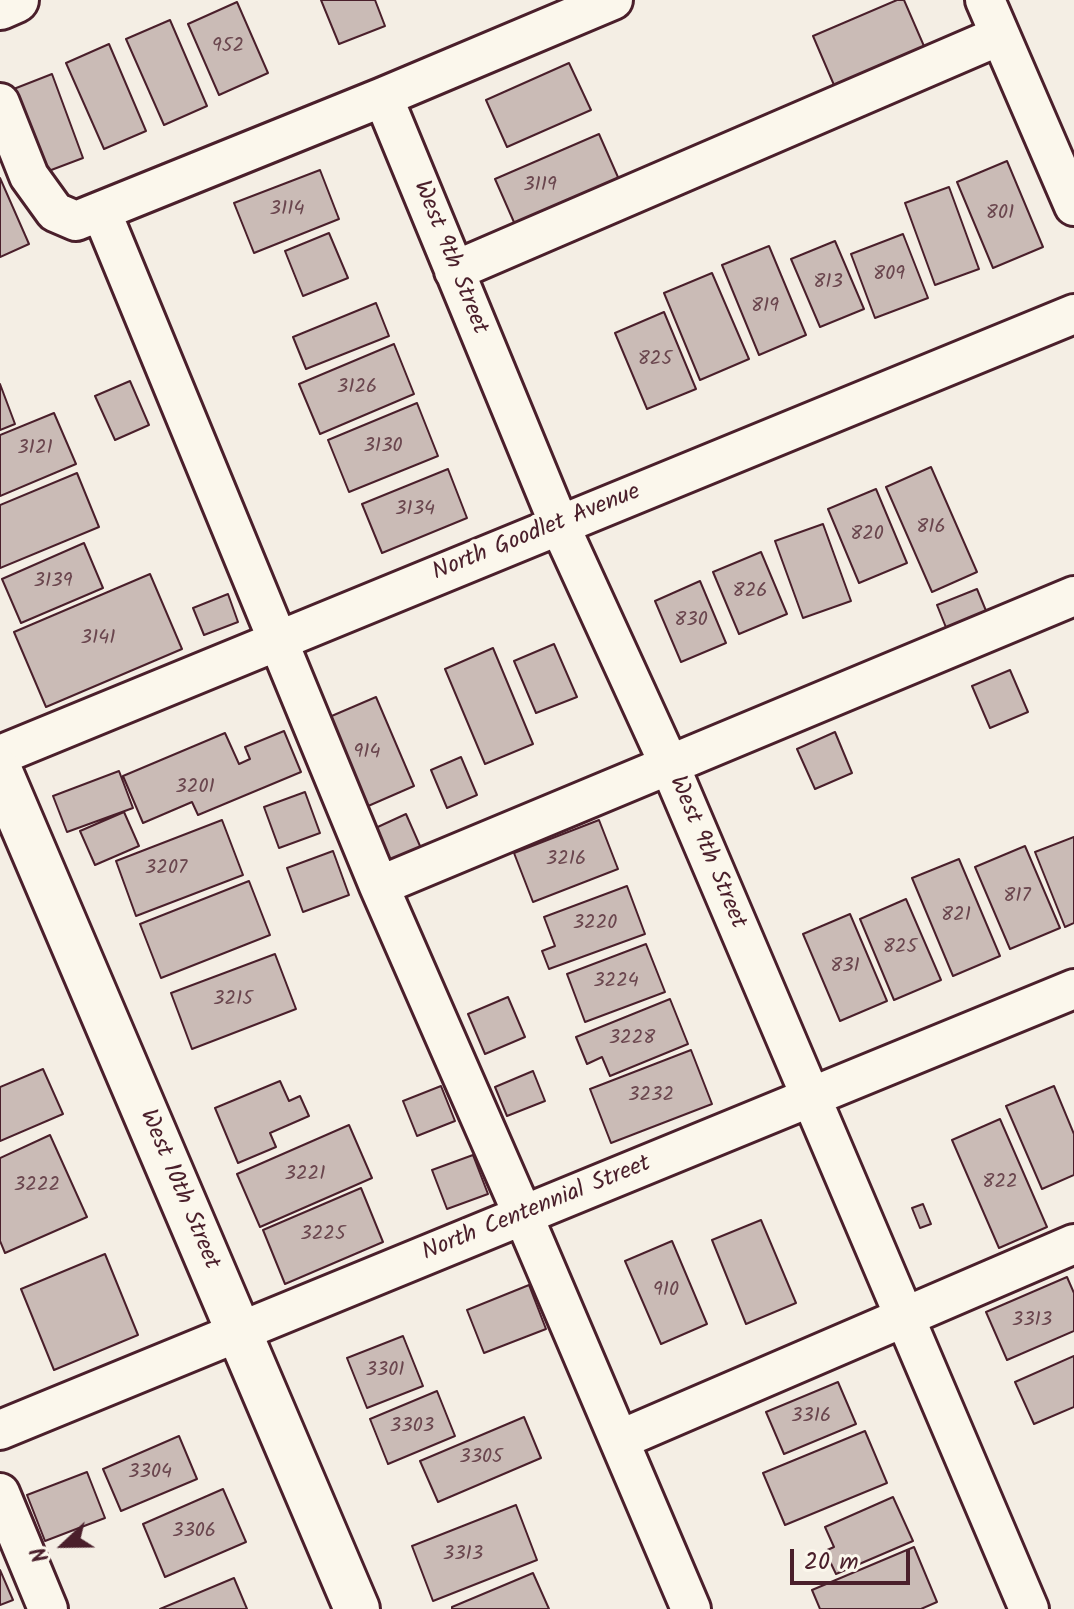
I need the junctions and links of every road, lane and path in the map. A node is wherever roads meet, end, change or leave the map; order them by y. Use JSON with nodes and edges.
{"nodes":[{"id":1,"x":16,"y":0,"type":"edge"},
{"id":2,"x":613,"y":0,"type":"edge"},
{"id":3,"x":985,"y":0,"type":"edge"},
{"id":4,"x":0,"y":7,"type":"edge"},
{"id":5,"x":999,"y":36,"type":"junction"},
{"id":6,"x":383,"y":97,"type":"junction"},
{"id":7,"x":0,"y":103,"type":"edge"},
{"id":8,"x":1074,"y":206,"type":"edge"},
{"id":9,"x":101,"y":211,"type":"junction"},
{"id":10,"x":454,"y":271,"type":"junction"},
{"id":11,"x":1074,"y":314,"type":"edge"},
{"id":12,"x":559,"y":524,"type":"junction"},
{"id":13,"x":1074,"y":596,"type":"edge"},
{"id":14,"x":277,"y":641,"type":"junction"},
{"id":15,"x":0,"y":755,"type":"edge"},
{"id":16,"x":669,"y":764,"type":"junction"},
{"id":17,"x":0,"y":772,"type":"edge"},
{"id":18,"x":379,"y":886,"type":"junction"},
{"id":19,"x":1074,"y":989,"type":"edge"},
{"id":20,"x":811,"y":1097,"type":"junction"},
{"id":21,"x":523,"y":1215,"type":"junction"},
{"id":22,"x":1074,"y":1244,"type":"edge"},
{"id":23,"x":904,"y":1316,"type":"junction"},
{"id":24,"x":239,"y":1332,"type":"junction"},
{"id":25,"x":0,"y":1430,"type":"edge"},
{"id":26,"x":619,"y":1440,"type":"junction"},
{"id":27,"x":0,"y":1493,"type":"edge"},
{"id":28,"x":48,"y":1609,"type":"edge"},
{"id":29,"x":357,"y":1609,"type":"edge"},
{"id":30,"x":691,"y":1609,"type":"edge"},
{"id":31,"x":1029,"y":1609,"type":"edge"}],
"edges":[{"from":1,"to":4,"type":"main road"},
{"from":2,"to":6,"type":"street"},
{"from":3,"to":5,"type":"street"},
{"from":5,"to":8,"type":"street"},
{"from":5,"to":10,"type":"street"},
{"from":6,"to":9,"type":"street"},
{"from":6,"to":10,"type":"street","name":"West 9th Street"},
{"from":7,"to":9,"type":"street"},
{"from":9,"to":14,"type":"street"},
{"from":10,"to":12,"type":"street","name":"West 9th Street"},
{"from":11,"to":12,"type":"street","name":"North Goodlet Avenue"},
{"from":12,"to":14,"type":"street","name":"North Goodlet Avenue"},
{"from":12,"to":16,"type":"street","name":"West 9th Street"},
{"from":13,"to":16,"type":"street"},
{"from":14,"to":15,"type":"street","name":"North Goodlet Avenue"},
{"from":14,"to":18,"type":"street"},
{"from":16,"to":18,"type":"street"},
{"from":16,"to":20,"type":"street","name":"West 9th Street"},
{"from":17,"to":24,"type":"main road","name":"West 10th Street"},
{"from":18,"to":21,"type":"street"},
{"from":19,"to":20,"type":"street","name":"North Centennial Street"},
{"from":20,"to":21,"type":"street","name":"North Centennial Street"},
{"from":20,"to":23,"type":"street","name":"West 9th Street"},
{"from":21,"to":24,"type":"street","name":"North Centennial Street"},
{"from":21,"to":26,"type":"street"},
{"from":22,"to":23,"type":"street"},
{"from":23,"to":26,"type":"street"},
{"from":23,"to":31,"type":"street","name":"West 9th Street"},
{"from":24,"to":25,"type":"street","name":"North Centennial Street"},
{"from":24,"to":29,"type":"main road","name":"West 10th Street"},
{"from":26,"to":30,"type":"street"},
{"from":27,"to":28,"type":"street"}]}
